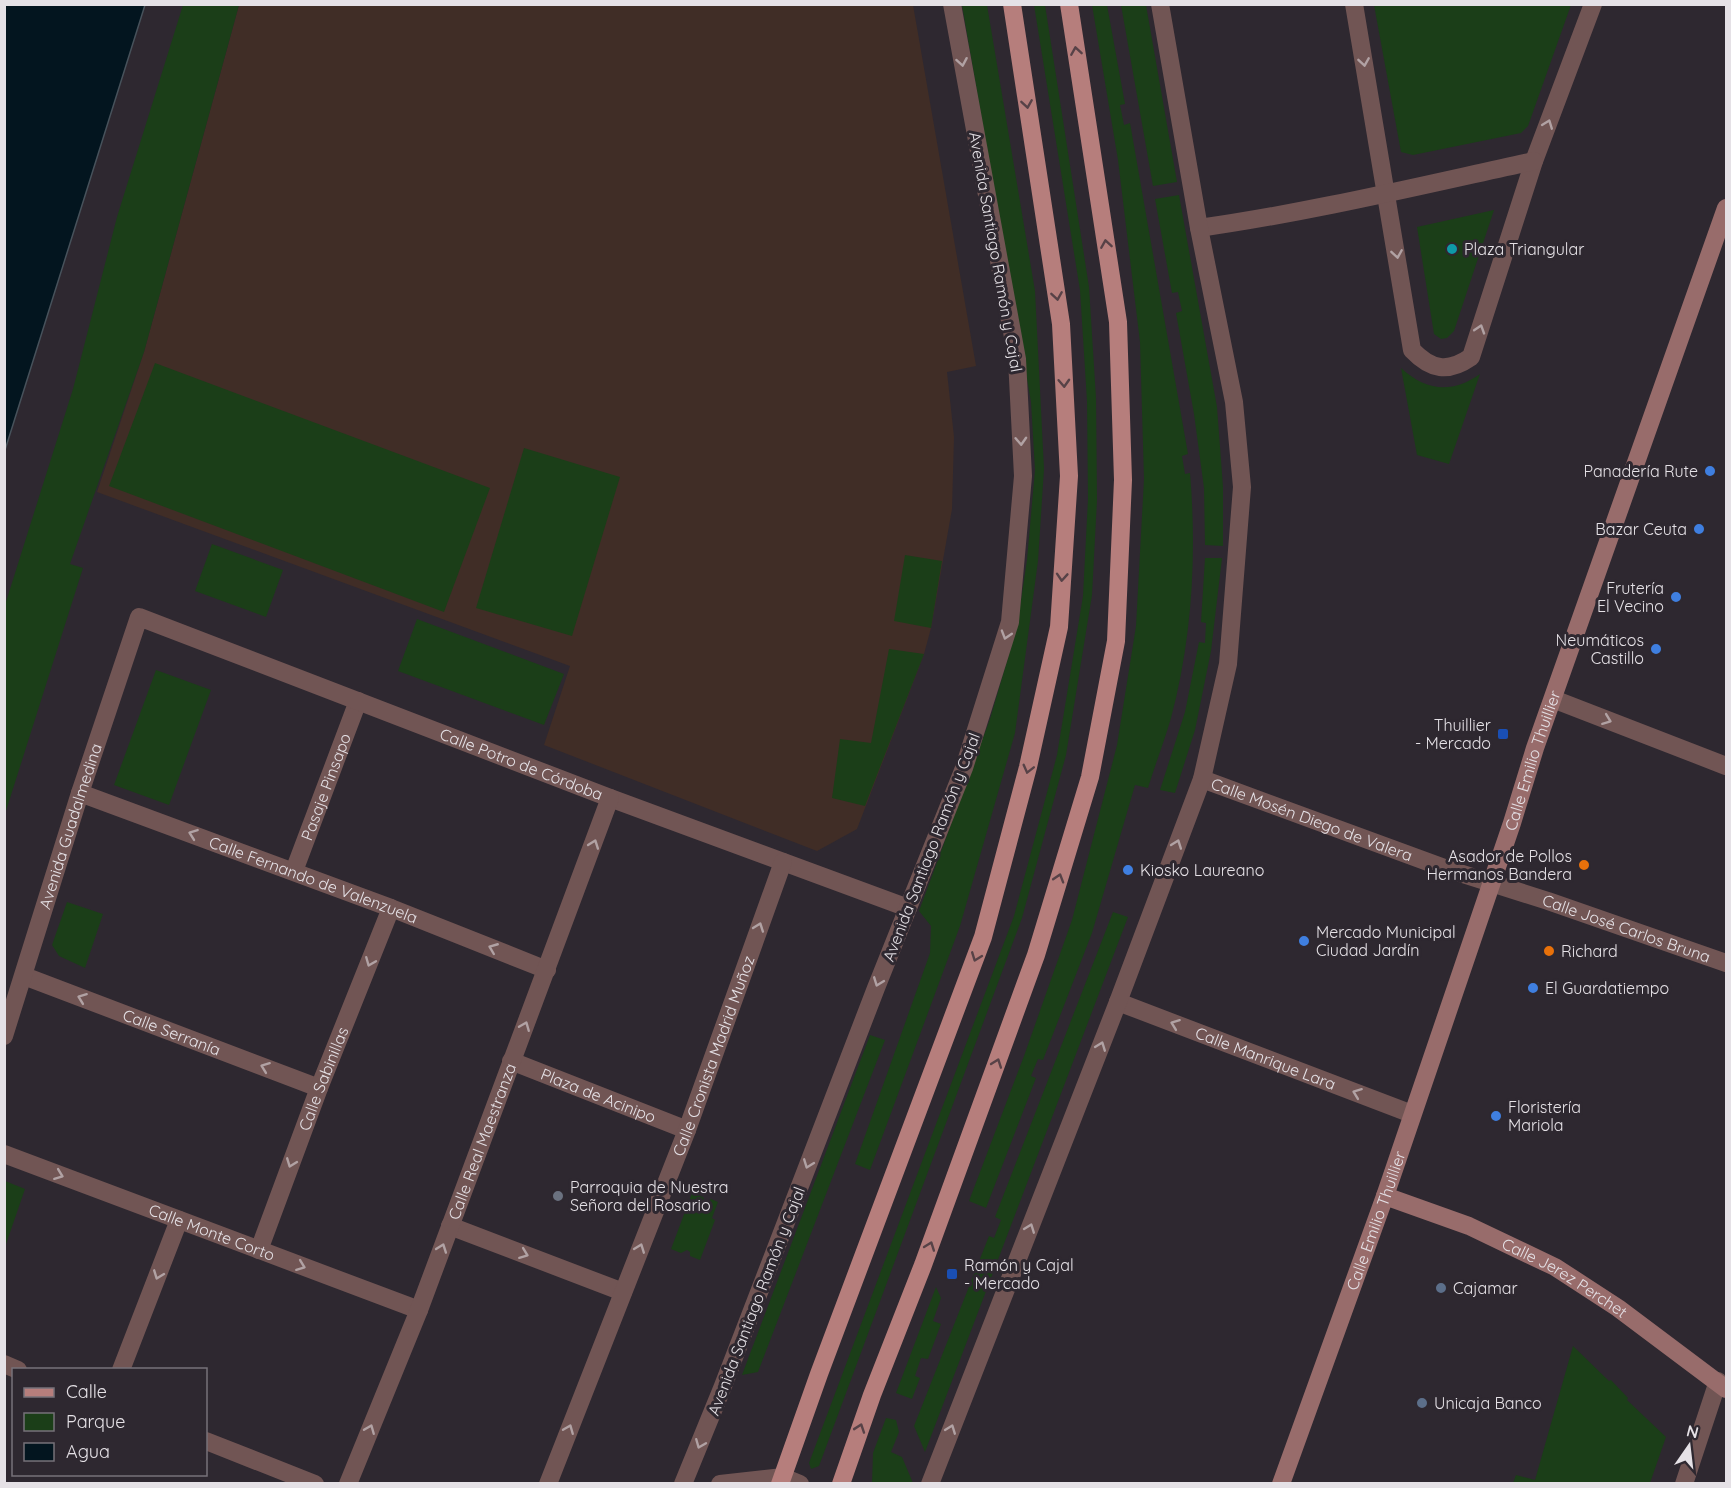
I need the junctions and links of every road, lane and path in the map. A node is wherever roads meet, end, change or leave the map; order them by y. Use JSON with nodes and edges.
{"nodes":[{"id":1,"x":952,"y":4,"type":"edge"},
{"id":2,"x":1011,"y":4,"type":"edge"},
{"id":3,"x":1069,"y":4,"type":"edge"},
{"id":4,"x":1160,"y":4,"type":"edge"},
{"id":5,"x":1354,"y":4,"type":"edge"},
{"id":6,"x":1593,"y":4,"type":"edge"},
{"id":7,"x":1534,"y":161,"type":"junction"},
{"id":8,"x":1387,"y":194,"type":"junction"},
{"id":9,"x":1726,"y":208,"type":"edge"},
{"id":10,"x":1200,"y":228,"type":"junction"},
{"id":11,"x":138,"y":617,"type":"joint"},
{"id":12,"x":1553,"y":699,"type":"junction"},
{"id":13,"x":358,"y":701,"type":"junction"},
{"id":14,"x":1726,"y":766,"type":"edge"},
{"id":15,"x":1202,"y":779,"type":"junction"},
{"id":16,"x":80,"y":793,"type":"junction"},
{"id":17,"x":610,"y":798,"type":"junction"},
{"id":18,"x":783,"y":862,"type":"junction"},
{"id":19,"x":294,"y":872,"type":"junction"},
{"id":20,"x":1492,"y":883,"type":"junction"},
{"id":21,"x":391,"y":908,"type":"junction"},
{"id":22,"x":908,"y":908,"type":"junction"},
{"id":23,"x":1726,"y":963,"type":"edge"},
{"id":24,"x":547,"y":970,"type":"junction"},
{"id":25,"x":24,"y":976,"type":"junction"},
{"id":26,"x":1118,"y":1002,"type":"junction"},
{"id":27,"x":4,"y":1036,"type":"edge"},
{"id":28,"x":511,"y":1061,"type":"junction"},
{"id":29,"x":319,"y":1088,"type":"junction"},
{"id":30,"x":1412,"y":1114,"type":"junction"},
{"id":31,"x":687,"y":1130,"type":"junction"},
{"id":32,"x":4,"y":1154,"type":"edge"},
{"id":33,"x":1385,"y":1196,"type":"junction"},
{"id":34,"x":179,"y":1220,"type":"junction"},
{"id":35,"x":450,"y":1226,"type":"junction"},
{"id":36,"x":259,"y":1250,"type":"junction"},
{"id":37,"x":623,"y":1292,"type":"junction"},
{"id":38,"x":419,"y":1310,"type":"junction"},
{"id":39,"x":122,"y":1368,"type":"edge"},
{"id":40,"x":1722,"y":1385,"type":"edge"},
{"id":41,"x":207,"y":1441,"type":"edge"},
{"id":42,"x":782,"y":1480,"type":"edge"},
{"id":43,"x":315,"y":1484,"type":"edge"},
{"id":44,"x":348,"y":1484,"type":"edge"},
{"id":45,"x":548,"y":1484,"type":"edge"},
{"id":46,"x":683,"y":1484,"type":"edge"},
{"id":47,"x":720,"y":1484,"type":"edge"},
{"id":48,"x":801,"y":1484,"type":"edge"},
{"id":49,"x":841,"y":1484,"type":"edge"},
{"id":50,"x":930,"y":1484,"type":"edge"},
{"id":51,"x":1281,"y":1484,"type":"edge"},
{"id":52,"x":1684,"y":1484,"type":"edge"}],
"edges":[{"from":1,"to":22,"type":"street","name":"Avenida Santiago Ramón y Cajal","one_way":true},
{"from":2,"to":42,"type":"main road","one_way":true},
{"from":49,"to":3,"type":"main road","one_way":true},
{"from":4,"to":10,"type":"street"},
{"from":5,"to":8,"type":"street","one_way":true},
{"from":7,"to":6,"type":"street","one_way":true},
{"from":7,"to":8,"type":"street"},
{"from":8,"to":7,"type":"street","one_way":true},
{"from":8,"to":10,"type":"street"},
{"from":9,"to":12,"type":"main road","name":"Calle Emilio Thuillier"},
{"from":10,"to":15,"type":"street"},
{"from":11,"to":13,"type":"street","name":"Calle Potro de Córdoba"},
{"from":11,"to":16,"type":"street","name":"Avenida Guadalmedina"},
{"from":12,"to":14,"type":"street","one_way":true},
{"from":12,"to":20,"type":"main road","name":"Calle Emilio Thuillier"},
{"from":13,"to":17,"type":"street","name":"Calle Potro de Córdoba"},
{"from":13,"to":19,"type":"street","name":"Pasaje Pinsapo"},
{"from":15,"to":20,"type":"street","name":"Calle Mosén Diego de Valera"},
{"from":26,"to":15,"type":"street","one_way":true},
{"from":19,"to":16,"type":"street","name":"Calle Fernando de Valenzuela","one_way":true},
{"from":16,"to":25,"type":"street","name":"Avenida Guadalmedina"},
{"from":17,"to":18,"type":"street","name":"Calle Potro de Córdoba"},
{"from":24,"to":17,"type":"street","name":"Calle Real Maestranza","one_way":true},
{"from":18,"to":22,"type":"street","name":"Calle Potro de Córdoba"},
{"from":31,"to":18,"type":"street","name":"Calle Cronista Madrid Muñoz","one_way":true},
{"from":19,"to":21,"type":"street","name":"Calle Fernando de Valenzuela"},
{"from":20,"to":23,"type":"street","name":"Calle José Carlos Bruna"},
{"from":20,"to":30,"type":"main road","name":"Calle Emilio Thuillier"},
{"from":24,"to":21,"type":"street","name":"Calle Fernando de Valenzuela","one_way":true},
{"from":21,"to":29,"type":"street","name":"Calle Sabinillas","one_way":true},
{"from":22,"to":46,"type":"street","name":"Avenida Santiago Ramón y Cajal","one_way":true},
{"from":28,"to":24,"type":"street","name":"Calle Real Maestranza","one_way":true},
{"from":25,"to":27,"type":"street","name":"Avenida Guadalmedina"},
{"from":29,"to":25,"type":"street","name":"Calle Serranía","one_way":true},
{"from":30,"to":26,"type":"street","name":"Calle Manrique Lara","one_way":true},
{"from":50,"to":26,"type":"street","one_way":true},
{"from":28,"to":31,"type":"street","name":"Plaza de Acinipo"},
{"from":28,"to":35,"type":"street","name":"Calle Real Maestranza"},
{"from":29,"to":36,"type":"street","name":"Calle Sabinillas","one_way":true},
{"from":30,"to":33,"type":"main road","name":"Calle Emilio Thuillier"},
{"from":37,"to":31,"type":"street","name":"Calle Cronista Madrid Muñoz","one_way":true},
{"from":32,"to":34,"type":"street","name":"Calle Monte Corto","one_way":true},
{"from":33,"to":40,"type":"main road","name":"Calle Jerez Perchet"},
{"from":33,"to":51,"type":"main road","name":"Calle Emilio Thuillier"},
{"from":34,"to":36,"type":"street","name":"Calle Monte Corto"},
{"from":34,"to":39,"type":"street","one_way":true},
{"from":35,"to":37,"type":"street","one_way":true},
{"from":38,"to":35,"type":"street","name":"Calle Real Maestranza","one_way":true},
{"from":36,"to":38,"type":"street","name":"Calle Monte Corto","one_way":true},
{"from":45,"to":37,"type":"street","name":"Calle Cronista Madrid Muñoz","one_way":true},
{"from":44,"to":38,"type":"street","name":"Calle Real Maestranza","one_way":true},
{"from":40,"to":52,"type":"street"},
{"from":41,"to":43,"type":"street"},
{"from":42,"to":47,"type":"street"},
{"from":42,"to":48,"type":"street"}]}
